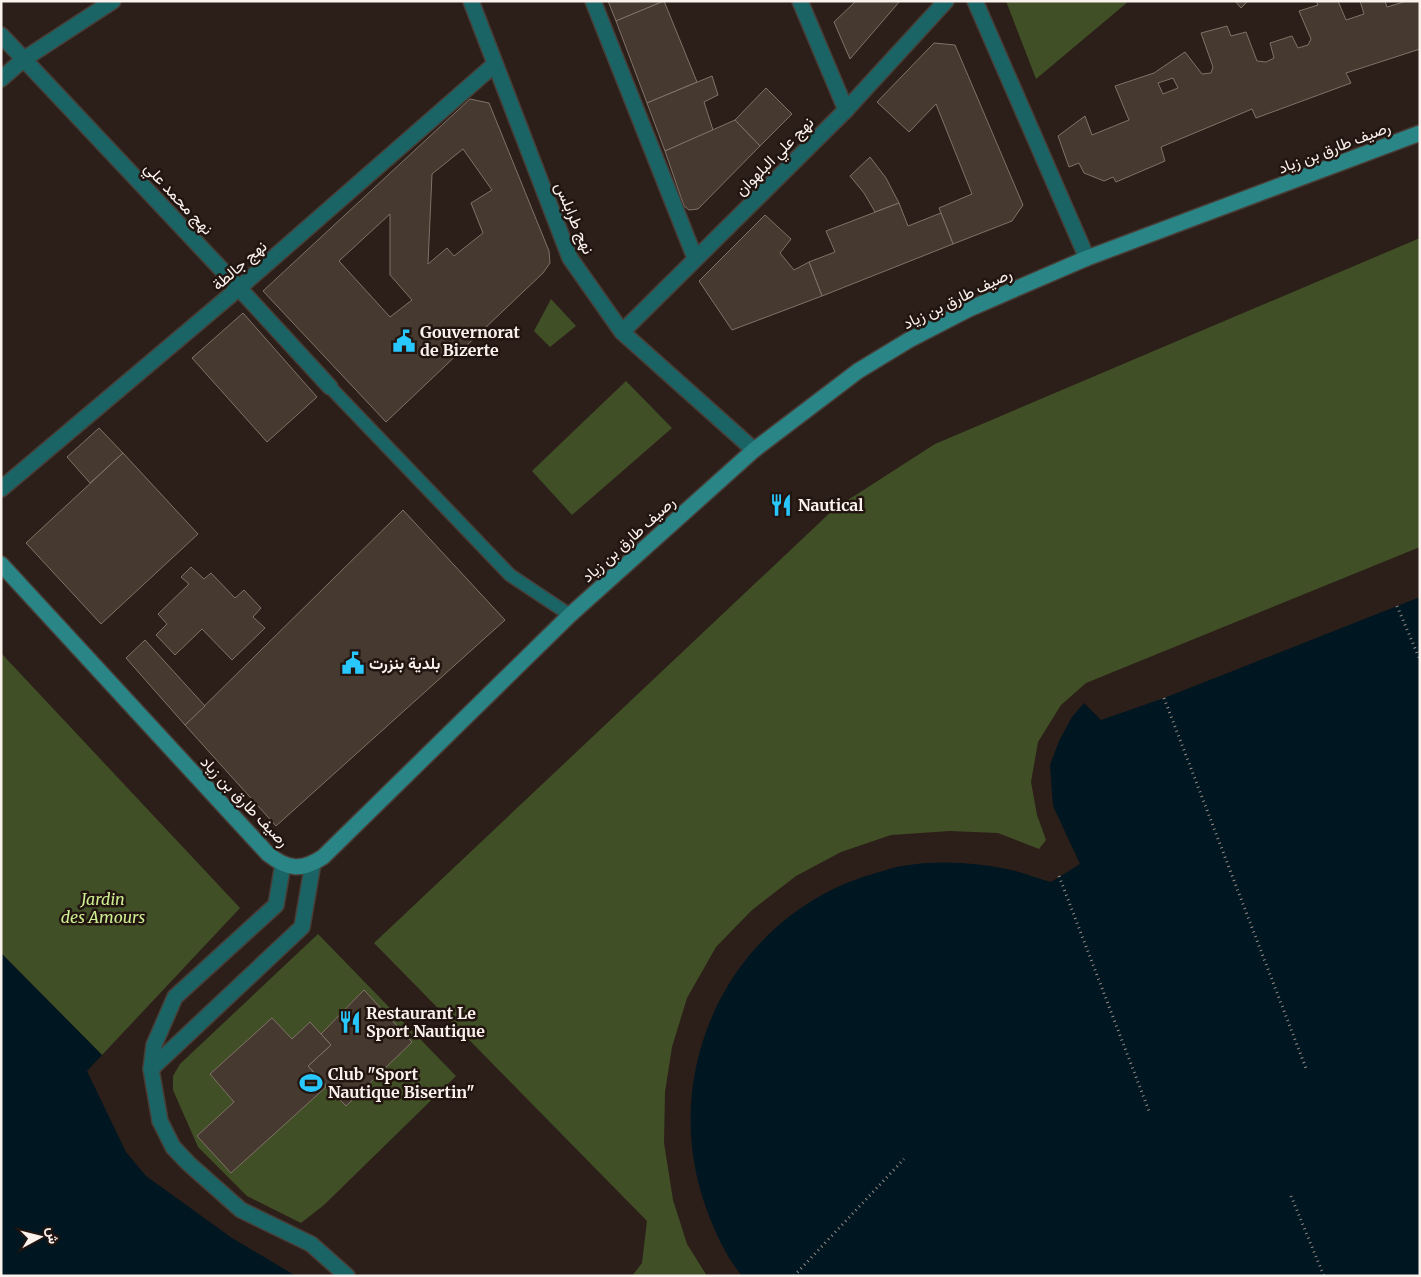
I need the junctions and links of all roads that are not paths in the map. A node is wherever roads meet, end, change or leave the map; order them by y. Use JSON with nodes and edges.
{"nodes":[{"id":1,"x":112,"y":1,"type":"edge"},
{"id":2,"x":471,"y":1,"type":"edge"},
{"id":3,"x":593,"y":1,"type":"edge"},
{"id":4,"x":800,"y":1,"type":"edge"},
{"id":5,"x":946,"y":1,"type":"edge"},
{"id":6,"x":975,"y":1,"type":"edge"},
{"id":7,"x":1,"y":35,"type":"edge"},
{"id":8,"x":24,"y":59,"type":"junction"},
{"id":9,"x":495,"y":64,"type":"junction"},
{"id":10,"x":1,"y":79,"type":"edge"},
{"id":11,"x":846,"y":110,"type":"junction"},
{"id":12,"x":1420,"y":133,"type":"edge"},
{"id":13,"x":695,"y":258,"type":"junction"},
{"id":14,"x":1087,"y":258,"type":"junction"},
{"id":15,"x":239,"y":288,"type":"junction"},
{"id":16,"x":622,"y":332,"type":"junction"},
{"id":17,"x":330,"y":387,"type":"joint"},
{"id":18,"x":754,"y":450,"type":"junction"},
{"id":19,"x":1,"y":489,"type":"edge"},
{"id":20,"x":1,"y":564,"type":"edge"},
{"id":21,"x":570,"y":616,"type":"junction"},
{"id":22,"x":313,"y":863,"type":"junction"},
{"id":23,"x":283,"y":864,"type":"junction"},
{"id":24,"x":151,"y":1069,"type":"junction"},
{"id":25,"x":347,"y":1276,"type":"edge"}],
"edges":[{"from":1,"to":8,"type":"street"},
{"from":2,"to":9,"type":"street","name":"نهج طرابلس"},
{"from":3,"to":13,"type":"street"},
{"from":4,"to":11,"type":"street"},
{"from":5,"to":11,"type":"street","name":"نهج علي البلهوان"},
{"from":6,"to":14,"type":"street"},
{"from":7,"to":8,"type":"street","name":"نهج محمد علي"},
{"from":8,"to":10,"type":"street"},
{"from":8,"to":15,"type":"street","name":"نهج محمد علي"},
{"from":9,"to":15,"type":"street","name":"نهج جالطة"},
{"from":9,"to":16,"type":"street","name":"نهج طرابلس"},
{"from":11,"to":13,"type":"street","name":"نهج علي البلهوان"},
{"from":12,"to":14,"type":"main road","name":"رصيف طارق بن زياد"},
{"from":13,"to":16,"type":"street","name":"نهج علي البلهوان"},
{"from":14,"to":18,"type":"main road","name":"رصيف طارق بن زياد"},
{"from":15,"to":17,"type":"street","name":"نهج محمد علي"},
{"from":15,"to":19,"type":"street","name":"نهج جالطة"},
{"from":16,"to":18,"type":"street","name":"نهج طرابلس"},
{"from":17,"to":21,"type":"lane"},
{"from":18,"to":21,"type":"main road","name":"رصيف طارق بن زياد"},
{"from":20,"to":23,"type":"main road","name":"رصيف طارق بن زياد"},
{"from":21,"to":22,"type":"main road","name":"رصيف طارق بن زياد"},
{"from":22,"to":23,"type":"main road","name":"رصيف طارق بن زياد"},
{"from":22,"to":24,"type":"street"},
{"from":23,"to":24,"type":"street"},
{"from":24,"to":25,"type":"street"}]}
